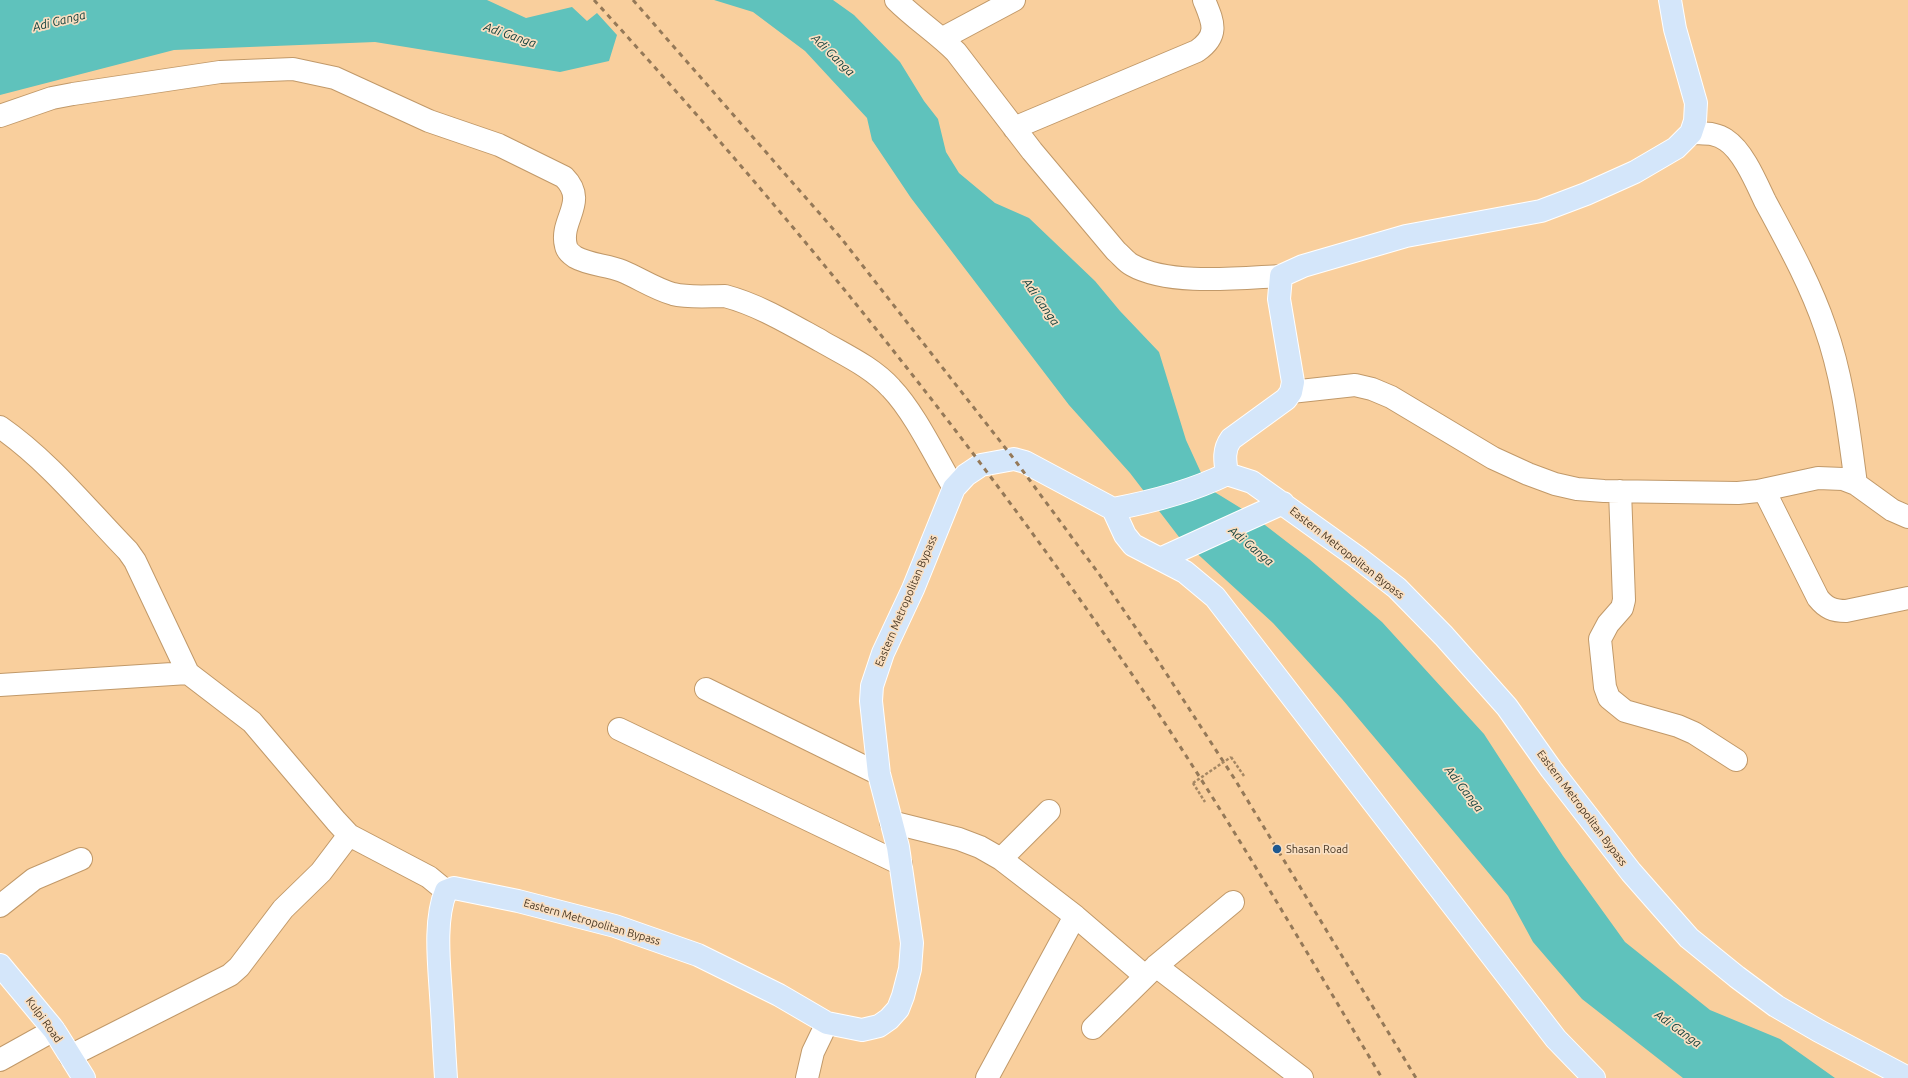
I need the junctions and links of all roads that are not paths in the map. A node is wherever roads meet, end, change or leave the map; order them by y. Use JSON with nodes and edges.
{"nodes":[{"id":1,"x":896,"y":0,"type":"edge"},
{"id":2,"x":1014,"y":0,"type":"edge"},
{"id":3,"x":1204,"y":0,"type":"edge"},
{"id":4,"x":1670,"y":0,"type":"edge"},
{"id":5,"x":943,"y":38,"type":"junction"},
{"id":6,"x":0,"y":116,"type":"edge"},
{"id":7,"x":1014,"y":128,"type":"junction"},
{"id":8,"x":1691,"y":133,"type":"junction"},
{"id":9,"x":1281,"y":276,"type":"junction"},
{"id":10,"x":1291,"y":392,"type":"junction"},
{"id":11,"x":0,"y":427,"type":"edge"},
{"id":12,"x":1220,"y":477,"type":"junction"},
{"id":13,"x":1856,"y":484,"type":"junction"},
{"id":14,"x":954,"y":488,"type":"junction"},
{"id":15,"x":1764,"y":490,"type":"junction"},
{"id":16,"x":1620,"y":491,"type":"junction"},
{"id":17,"x":1283,"y":503,"type":"junction"},
{"id":18,"x":1113,"y":509,"type":"junction"},
{"id":19,"x":1908,"y":517,"type":"edge"},
{"id":20,"x":1167,"y":556,"type":"junction"},
{"id":21,"x":1908,"y":598,"type":"edge"},
{"id":22,"x":188,"y":673,"type":"junction"},
{"id":23,"x":0,"y":684,"type":"edge"},
{"id":24,"x":706,"y":689,"type":"dead end"},
{"id":25,"x":619,"y":729,"type":"dead end"},
{"id":26,"x":1736,"y":760,"type":"dead end"},
{"id":27,"x":879,"y":774,"type":"junction"},
{"id":28,"x":1049,"y":811,"type":"dead end"},
{"id":29,"x":891,"y":822,"type":"junction"},
{"id":30,"x":349,"y":834,"type":"junction"},
{"id":31,"x":81,"y":859,"type":"dead end"},
{"id":32,"x":1001,"y":859,"type":"junction"},
{"id":33,"x":901,"y":864,"type":"junction"},
{"id":34,"x":446,"y":891,"type":"junction"},
{"id":35,"x":1233,"y":902,"type":"dead end"},
{"id":36,"x":0,"y":906,"type":"edge"},
{"id":37,"x":1075,"y":916,"type":"junction"},
{"id":38,"x":0,"y":965,"type":"edge"},
{"id":39,"x":1150,"y":971,"type":"junction"},
{"id":40,"x":827,"y":1023,"type":"junction"},
{"id":41,"x":1093,"y":1028,"type":"dead end"},
{"id":42,"x":54,"y":1030,"type":"junction"},
{"id":43,"x":70,"y":1056,"type":"junction"},
{"id":44,"x":0,"y":1060,"type":"edge"},
{"id":45,"x":1590,"y":1076,"type":"edge"},
{"id":46,"x":84,"y":1078,"type":"edge"},
{"id":47,"x":446,"y":1078,"type":"edge"},
{"id":48,"x":807,"y":1078,"type":"edge"},
{"id":49,"x":987,"y":1078,"type":"edge"},
{"id":50,"x":1302,"y":1078,"type":"edge"},
{"id":51,"x":1908,"y":1078,"type":"edge"}],
"edges":[{"from":1,"to":5,"type":"street"},
{"from":2,"to":5,"type":"street"},
{"from":3,"to":7,"type":"street"},
{"from":4,"to":8,"type":"main road"},
{"from":5,"to":7,"type":"street"},
{"from":6,"to":14,"type":"street"},
{"from":7,"to":9,"type":"street"},
{"from":8,"to":9,"type":"main road"},
{"from":8,"to":13,"type":"street"},
{"from":9,"to":10,"type":"main road"},
{"from":10,"to":12,"type":"main road"},
{"from":10,"to":16,"type":"street"},
{"from":11,"to":22,"type":"street"},
{"from":12,"to":17,"type":"main road","name":"Eastern Metropolitan Bypass"},
{"from":12,"to":18,"type":"main road"},
{"from":13,"to":15,"type":"street"},
{"from":13,"to":19,"type":"street"},
{"from":14,"to":18,"type":"main road","name":"Eastern Metropolitan Bypass"},
{"from":14,"to":27,"type":"main road","name":"Eastern Metropolitan Bypass"},
{"from":15,"to":16,"type":"street"},
{"from":15,"to":21,"type":"street"},
{"from":16,"to":26,"type":"street"},
{"from":17,"to":20,"type":"main road","name":"Eastern Metropolitan Bypass"},
{"from":17,"to":51,"type":"main road","name":"Eastern Metropolitan Bypass"},
{"from":18,"to":20,"type":"main road"},
{"from":20,"to":45,"type":"main road"},
{"from":22,"to":23,"type":"street"},
{"from":22,"to":30,"type":"street"},
{"from":24,"to":27,"type":"street"},
{"from":25,"to":33,"type":"street"},
{"from":27,"to":29,"type":"main road","name":"Eastern Metropolitan Bypass"},
{"from":28,"to":32,"type":"street"},
{"from":29,"to":32,"type":"street"},
{"from":29,"to":33,"type":"main road","name":"Eastern Metropolitan Bypass"},
{"from":30,"to":34,"type":"street"},
{"from":30,"to":43,"type":"street"},
{"from":31,"to":36,"type":"street"},
{"from":32,"to":37,"type":"street"},
{"from":33,"to":40,"type":"main road","name":"Eastern Metropolitan Bypass"},
{"from":34,"to":40,"type":"main road","name":"Eastern Metropolitan Bypass"},
{"from":34,"to":47,"type":"main road"},
{"from":35,"to":39,"type":"street"},
{"from":37,"to":39,"type":"street"},
{"from":37,"to":49,"type":"street"},
{"from":38,"to":42,"type":"main road","name":"Kulpi Road"},
{"from":39,"to":41,"type":"street"},
{"from":39,"to":50,"type":"street"},
{"from":40,"to":48,"type":"street"},
{"from":42,"to":43,"type":"main road","name":"Kulpi Road"},
{"from":42,"to":44,"type":"street"},
{"from":43,"to":46,"type":"main road","name":"Kulpi Road"}]}
